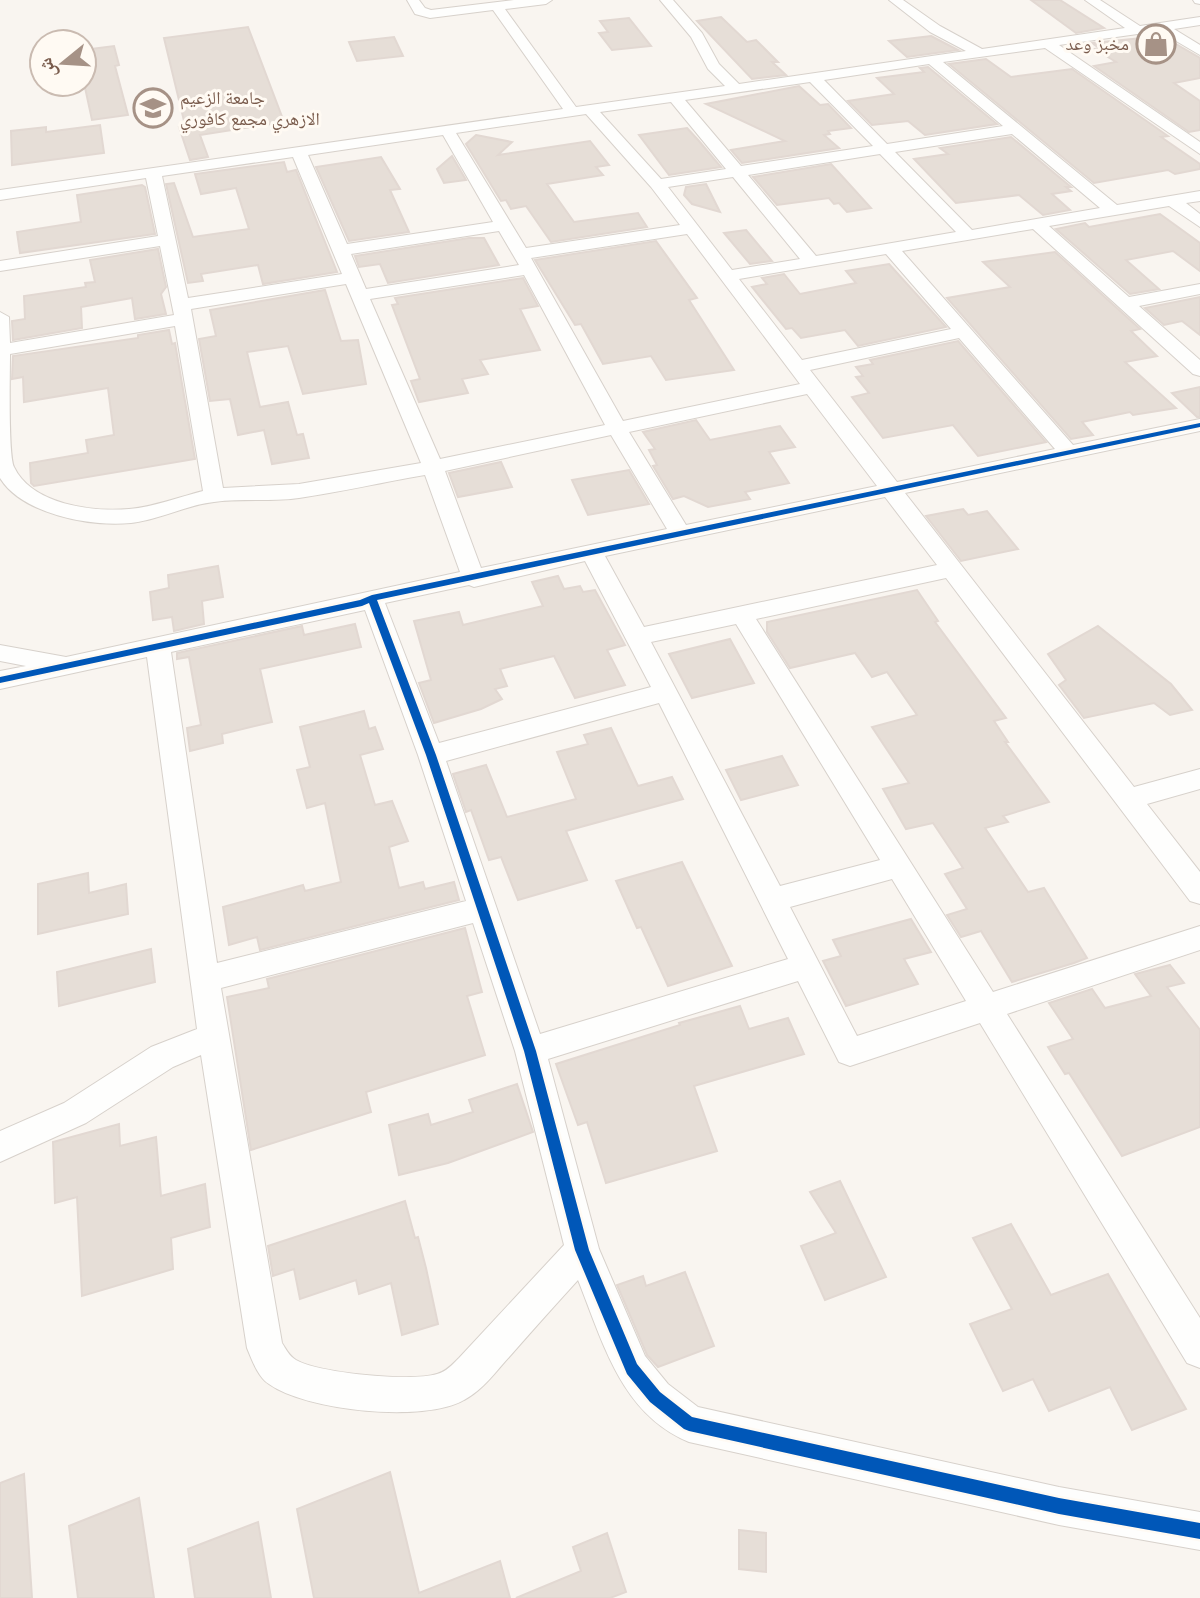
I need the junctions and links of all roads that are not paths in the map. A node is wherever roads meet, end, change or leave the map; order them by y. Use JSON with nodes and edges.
{"nodes":[{"id":1,"x":413,"y":0,"type":"edge"},
{"id":2,"x":546,"y":0,"type":"edge"},
{"id":3,"x":666,"y":0,"type":"edge"},
{"id":4,"x":895,"y":0,"type":"edge"},
{"id":5,"x":1091,"y":0,"type":"edge"},
{"id":6,"x":496,"y":6,"type":"junction"},
{"id":7,"x":1200,"y":21,"type":"edge"},
{"id":8,"x":1160,"y":26,"type":"junction"},
{"id":9,"x":1137,"y":30,"type":"junction"},
{"id":10,"x":1047,"y":43,"type":"junction"},
{"id":11,"x":1200,"y":51,"type":"edge"},
{"id":12,"x":980,"y":53,"type":"junction"},
{"id":13,"x":932,"y":60,"type":"junction"},
{"id":14,"x":813,"y":77,"type":"junction"},
{"id":15,"x":735,"y":88,"type":"junction"},
{"id":16,"x":675,"y":97,"type":"junction"},
{"id":17,"x":581,"y":111,"type":"junction"},
{"id":18,"x":1016,"y":129,"type":"junction"},
{"id":19,"x":447,"y":130,"type":"junction"},
{"id":20,"x":884,"y":149,"type":"junction"},
{"id":21,"x":1200,"y":149,"type":"edge"},
{"id":22,"x":299,"y":152,"type":"junction"},
{"id":23,"x":737,"y":172,"type":"junction"},
{"id":24,"x":153,"y":173,"type":"junction"},
{"id":25,"x":657,"y":184,"type":"junction"},
{"id":26,"x":0,"y":195,"type":"edge"},
{"id":27,"x":1200,"y":196,"type":"edge"},
{"id":28,"x":1173,"y":201,"type":"junction"},
{"id":29,"x":1114,"y":211,"type":"junction"},
{"id":30,"x":1200,"y":222,"type":"edge"},
{"id":31,"x":1037,"y":224,"type":"junction"},
{"id":32,"x":503,"y":225,"type":"junction"},
{"id":33,"x":691,"y":229,"type":"junction"},
{"id":34,"x":968,"y":235,"type":"junction"},
{"id":35,"x":167,"y":240,"type":"junction"},
{"id":36,"x":891,"y":248,"type":"junction"},
{"id":37,"x":341,"y":250,"type":"junction"},
{"id":38,"x":525,"y":261,"type":"junction"},
{"id":39,"x":811,"y":261,"type":"junction"},
{"id":40,"x":0,"y":266,"type":"edge"},
{"id":41,"x":727,"y":276,"type":"junction"},
{"id":42,"x":352,"y":278,"type":"junction"},
{"id":43,"x":1200,"y":289,"type":"edge"},
{"id":44,"x":360,"y":295,"type":"junction"},
{"id":45,"x":1125,"y":303,"type":"junction"},
{"id":46,"x":182,"y":312,"type":"junction"},
{"id":47,"x":0,"y":317,"type":"edge"},
{"id":48,"x":963,"y":331,"type":"junction"},
{"id":49,"x":2,"y":350,"type":"junction"},
{"id":50,"x":797,"y":367,"type":"junction"},
{"id":51,"x":1200,"y":370,"type":"edge"},
{"id":52,"x":813,"y":387,"type":"junction"},
{"id":53,"x":1,"y":405,"type":"edge"},
{"id":54,"x":1200,"y":425,"type":"edge"},
{"id":55,"x":617,"y":428,"type":"junction"},
{"id":56,"x":1069,"y":453,"type":"junction"},
{"id":57,"x":433,"y":467,"type":"junction"},
{"id":58,"x":892,"y":490,"type":"junction"},
{"id":59,"x":214,"y":495,"type":"junction"},
{"id":60,"x":681,"y":535,"type":"junction"},
{"id":61,"x":593,"y":554,"type":"junction"},
{"id":62,"x":950,"y":570,"type":"junction"},
{"id":63,"x":474,"y":579,"type":"junction"},
{"id":64,"x":372,"y":598,"type":"junction"},
{"id":65,"x":743,"y":615,"type":"junction"},
{"id":66,"x":637,"y":637,"type":"junction"},
{"id":67,"x":158,"y":646,"type":"junction"},
{"id":68,"x":0,"y":653,"type":"edge"},
{"id":69,"x":81,"y":663,"type":"junction"},
{"id":70,"x":0,"y":680,"type":"edge"},
{"id":71,"x":666,"y":692,"type":"junction"},
{"id":72,"x":431,"y":755,"type":"junction"},
{"id":73,"x":1200,"y":779,"type":"edge"},
{"id":74,"x":1128,"y":799,"type":"junction"},
{"id":75,"x":899,"y":866,"type":"junction"},
{"id":76,"x":1200,"y":893,"type":"edge"},
{"id":77,"x":772,"y":900,"type":"junction"},
{"id":78,"x":482,"y":909,"type":"junction"},
{"id":79,"x":1200,"y":938,"type":"edge"},
{"id":80,"x":805,"y":965,"type":"junction"},
{"id":81,"x":206,"y":979,"type":"junction"},
{"id":82,"x":986,"y":1006,"type":"junction"},
{"id":83,"x":213,"y":1036,"type":"junction"},
{"id":84,"x":530,"y":1051,"type":"junction"},
{"id":85,"x":0,"y":1147,"type":"edge"},
{"id":86,"x":582,"y":1250,"type":"junction"},
{"id":87,"x":1200,"y":1350,"type":"edge"},
{"id":88,"x":1200,"y":1531,"type":"edge"}],
"edges":[{"from":1,"to":6,"type":"street"},
{"from":2,"to":6,"type":"street"},
{"from":3,"to":15,"type":"street"},
{"from":4,"to":12,"type":"street"},
{"from":5,"to":9,"type":"street"},
{"from":6,"to":17,"type":"street"},
{"from":7,"to":8,"type":"street"},
{"from":8,"to":9,"type":"street"},
{"from":8,"to":11,"type":"street"},
{"from":9,"to":10,"type":"street"},
{"from":10,"to":12,"type":"street"},
{"from":10,"to":21,"type":"street"},
{"from":12,"to":13,"type":"street"},
{"from":13,"to":14,"type":"street"},
{"from":13,"to":18,"type":"street"},
{"from":14,"to":15,"type":"street"},
{"from":14,"to":20,"type":"street"},
{"from":15,"to":16,"type":"street"},
{"from":16,"to":17,"type":"street"},
{"from":16,"to":23,"type":"street"},
{"from":17,"to":19,"type":"street"},
{"from":17,"to":25,"type":"street"},
{"from":18,"to":20,"type":"street"},
{"from":18,"to":29,"type":"street"},
{"from":19,"to":22,"type":"street"},
{"from":19,"to":32,"type":"street"},
{"from":20,"to":23,"type":"street"},
{"from":20,"to":34,"type":"street"},
{"from":22,"to":24,"type":"street"},
{"from":22,"to":37,"type":"street"},
{"from":23,"to":25,"type":"street"},
{"from":23,"to":39,"type":"street"},
{"from":24,"to":26,"type":"street"},
{"from":24,"to":35,"type":"street"},
{"from":25,"to":33,"type":"street"},
{"from":27,"to":28,"type":"street"},
{"from":28,"to":29,"type":"street"},
{"from":28,"to":30,"type":"street"},
{"from":29,"to":31,"type":"street"},
{"from":31,"to":34,"type":"street"},
{"from":31,"to":45,"type":"street"},
{"from":32,"to":37,"type":"street"},
{"from":32,"to":38,"type":"street"},
{"from":33,"to":38,"type":"street"},
{"from":33,"to":41,"type":"street"},
{"from":34,"to":36,"type":"street"},
{"from":35,"to":40,"type":"street"},
{"from":35,"to":46,"type":"street"},
{"from":36,"to":39,"type":"street"},
{"from":36,"to":48,"type":"street"},
{"from":37,"to":42,"type":"street"},
{"from":38,"to":44,"type":"street"},
{"from":38,"to":55,"type":"street"},
{"from":39,"to":41,"type":"street"},
{"from":41,"to":50,"type":"street"},
{"from":42,"to":44,"type":"street"},
{"from":42,"to":46,"type":"street"},
{"from":43,"to":45,"type":"street"},
{"from":44,"to":57,"type":"street"},
{"from":45,"to":51,"type":"street"},
{"from":46,"to":49,"type":"street"},
{"from":46,"to":59,"type":"street"},
{"from":47,"to":49,"type":"street"},
{"from":48,"to":50,"type":"street"},
{"from":48,"to":56,"type":"street"},
{"from":49,"to":53,"type":"street"},
{"from":50,"to":52,"type":"street"},
{"from":52,"to":55,"type":"street"},
{"from":52,"to":58,"type":"street"},
{"from":53,"to":59,"type":"street"},
{"from":54,"to":56,"type":"street"},
{"from":55,"to":57,"type":"street"},
{"from":55,"to":60,"type":"street"},
{"from":56,"to":58,"type":"street"},
{"from":57,"to":59,"type":"street"},
{"from":57,"to":63,"type":"street"},
{"from":58,"to":60,"type":"street"},
{"from":58,"to":62,"type":"street"},
{"from":60,"to":61,"type":"street"},
{"from":61,"to":63,"type":"street"},
{"from":61,"to":66,"type":"street"},
{"from":62,"to":65,"type":"street"},
{"from":62,"to":74,"type":"street"},
{"from":63,"to":64,"type":"street"},
{"from":64,"to":67,"type":"street"},
{"from":64,"to":72,"type":"street"},
{"from":65,"to":66,"type":"street"},
{"from":65,"to":75,"type":"street"},
{"from":66,"to":71,"type":"street"},
{"from":67,"to":69,"type":"street"},
{"from":67,"to":81,"type":"street"},
{"from":68,"to":69,"type":"street"},
{"from":69,"to":70,"type":"street"},
{"from":71,"to":72,"type":"street"},
{"from":71,"to":77,"type":"street"},
{"from":72,"to":78,"type":"street"},
{"from":73,"to":74,"type":"street"},
{"from":74,"to":76,"type":"street"},
{"from":75,"to":77,"type":"street"},
{"from":75,"to":82,"type":"street"},
{"from":77,"to":80,"type":"street"},
{"from":78,"to":81,"type":"street"},
{"from":78,"to":84,"type":"street"},
{"from":79,"to":82,"type":"street"},
{"from":80,"to":82,"type":"street"},
{"from":80,"to":84,"type":"street"},
{"from":81,"to":83,"type":"street"},
{"from":82,"to":87,"type":"street"},
{"from":83,"to":85,"type":"street"},
{"from":83,"to":86,"type":"street"},
{"from":84,"to":86,"type":"street"},
{"from":86,"to":88,"type":"street"}]}
